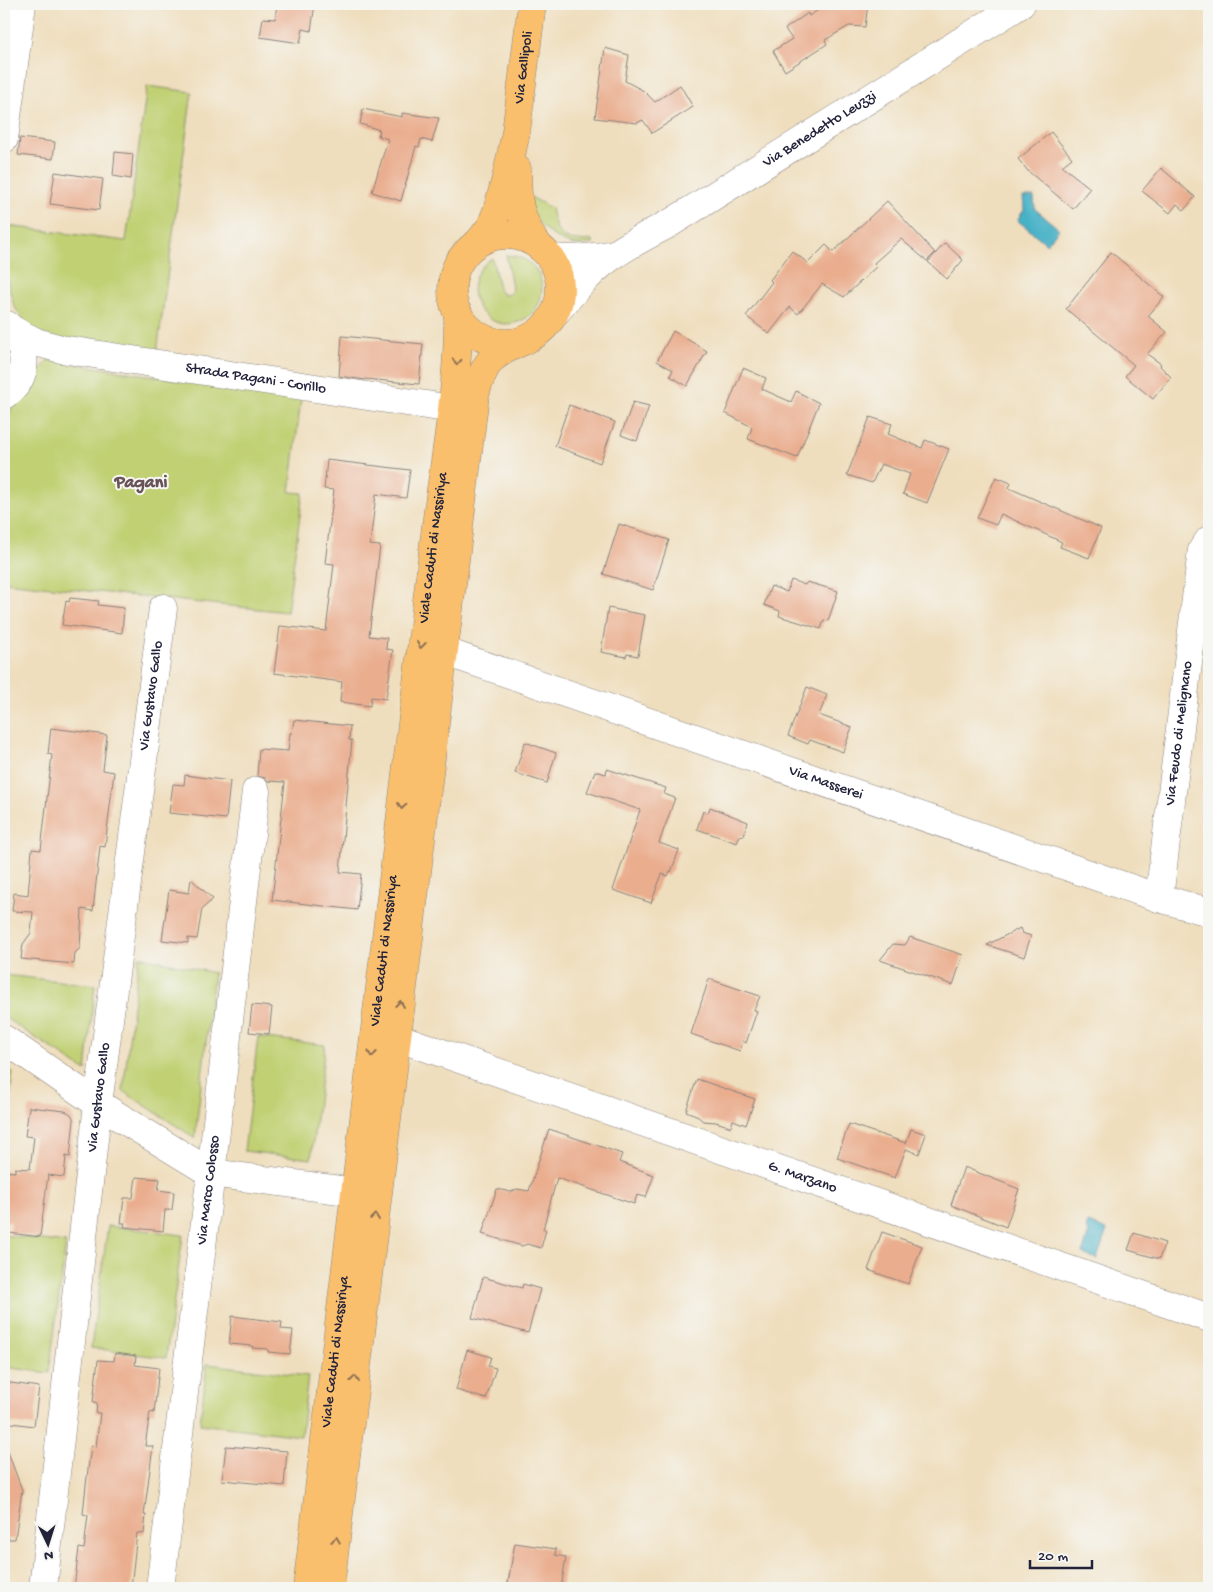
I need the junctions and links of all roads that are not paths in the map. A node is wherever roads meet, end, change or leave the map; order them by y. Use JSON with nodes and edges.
{"nodes":[{"id":1,"x":22,"y":4,"type":"edge"},
{"id":2,"x":532,"y":4,"type":"edge"},
{"id":3,"x":1021,"y":4,"type":"edge"},
{"id":4,"x":516,"y":132,"type":"junction"},
{"id":5,"x":4,"y":139,"type":"edge"},
{"id":6,"x":478,"y":243,"type":"junction"},
{"id":7,"x":544,"y":251,"type":"junction"},
{"id":8,"x":616,"y":254,"type":"junction"},
{"id":9,"x":458,"y":313,"type":"junction"},
{"id":10,"x":556,"y":313,"type":"junction"},
{"id":11,"x":6,"y":324,"type":"edge"},
{"id":12,"x":526,"y":340,"type":"junction"},
{"id":13,"x":60,"y":349,"type":"junction"},
{"id":14,"x":24,"y":360,"type":"junction"},
{"id":15,"x":5,"y":396,"type":"edge"},
{"id":16,"x":452,"y":409,"type":"junction"},
{"id":17,"x":1209,"y":540,"type":"edge"},
{"id":18,"x":163,"y":608,"type":"dead end"},
{"id":19,"x":443,"y":651,"type":"junction"},
{"id":20,"x":256,"y":791,"type":"dead end"},
{"id":21,"x":1159,"y":898,"type":"junction"},
{"id":22,"x":1209,"y":912,"type":"edge"},
{"id":23,"x":396,"y":1037,"type":"junction"},
{"id":24,"x":4,"y":1039,"type":"edge"},
{"id":25,"x":98,"y":1104,"type":"junction"},
{"id":26,"x":211,"y":1172,"type":"junction"},
{"id":27,"x":355,"y":1192,"type":"junction"},
{"id":28,"x":1209,"y":1318,"type":"edge"},
{"id":29,"x":43,"y":1588,"type":"edge"},
{"id":30,"x":160,"y":1588,"type":"edge"},
{"id":31,"x":307,"y":1588,"type":"edge"},
{"id":32,"x":330,"y":1588,"type":"edge"}],
"edges":[{"from":1,"to":5,"type":"street"},
{"from":2,"to":4,"type":"main road","name":"Via Gallipoli"},
{"from":3,"to":8,"type":"street","name":"Via Benedetto Leuzzi"},
{"from":4,"to":6,"type":"main road","name":"Via Gallipoli"},
{"from":4,"to":7,"type":"main road","name":"Via Gallipoli"},
{"from":6,"to":7,"type":"main road","name":"Via Gallipoli"},
{"from":6,"to":9,"type":"main road","name":"Via Gallipoli"},
{"from":7,"to":8,"type":"street","name":"Via Benedetto Leuzzi"},
{"from":7,"to":10,"type":"main road","name":"Via Gallipoli"},
{"from":8,"to":10,"type":"street","name":"Via Benedetto Leuzzi"},
{"from":9,"to":12,"type":"main road","name":"Via Gallipoli"},
{"from":9,"to":16,"type":"main road","name":"Viale Caduti di Nassiriya","one_way":true},
{"from":10,"to":12,"type":"main road"},
{"from":11,"to":13,"type":"street","name":"Strada Pagani - Corillo"},
{"from":11,"to":14,"type":"street","name":"Strada Pagani - Corillo"},
{"from":12,"to":19,"type":"main road","name":"Viale Caduti di Nassiriya"},
{"from":13,"to":14,"type":"street","name":"Strada Pagani - Corillo"},
{"from":13,"to":16,"type":"street","name":"Strada Pagani - Corillo"},
{"from":14,"to":15,"type":"street"},
{"from":16,"to":27,"type":"main road","name":"Viale Caduti di Nassiriya","one_way":true},
{"from":17,"to":21,"type":"street","name":"Via Feudo di Melignano"},
{"from":18,"to":25,"type":"street","name":"Via Gustavo Gallo"},
{"from":19,"to":21,"type":"street","name":"Via Masserei"},
{"from":23,"to":19,"type":"main road","name":"Viale Caduti di Nassiriya","one_way":true},
{"from":20,"to":26,"type":"street","name":"Via Marco Colosso"},
{"from":21,"to":22,"type":"street","name":"Via Masserei"},
{"from":23,"to":28,"type":"street","name":"G. Marzano"},
{"from":32,"to":23,"type":"main road","name":"Viale Caduti di Nassiriya","one_way":true},
{"from":24,"to":25,"type":"street"},
{"from":25,"to":26,"type":"street"},
{"from":25,"to":29,"type":"street","name":"Via Gustavo Gallo"},
{"from":26,"to":27,"type":"street"},
{"from":26,"to":30,"type":"street","name":"Via Marco Colosso"},
{"from":27,"to":31,"type":"main road","name":"Viale Caduti di Nassiriya"}]}
